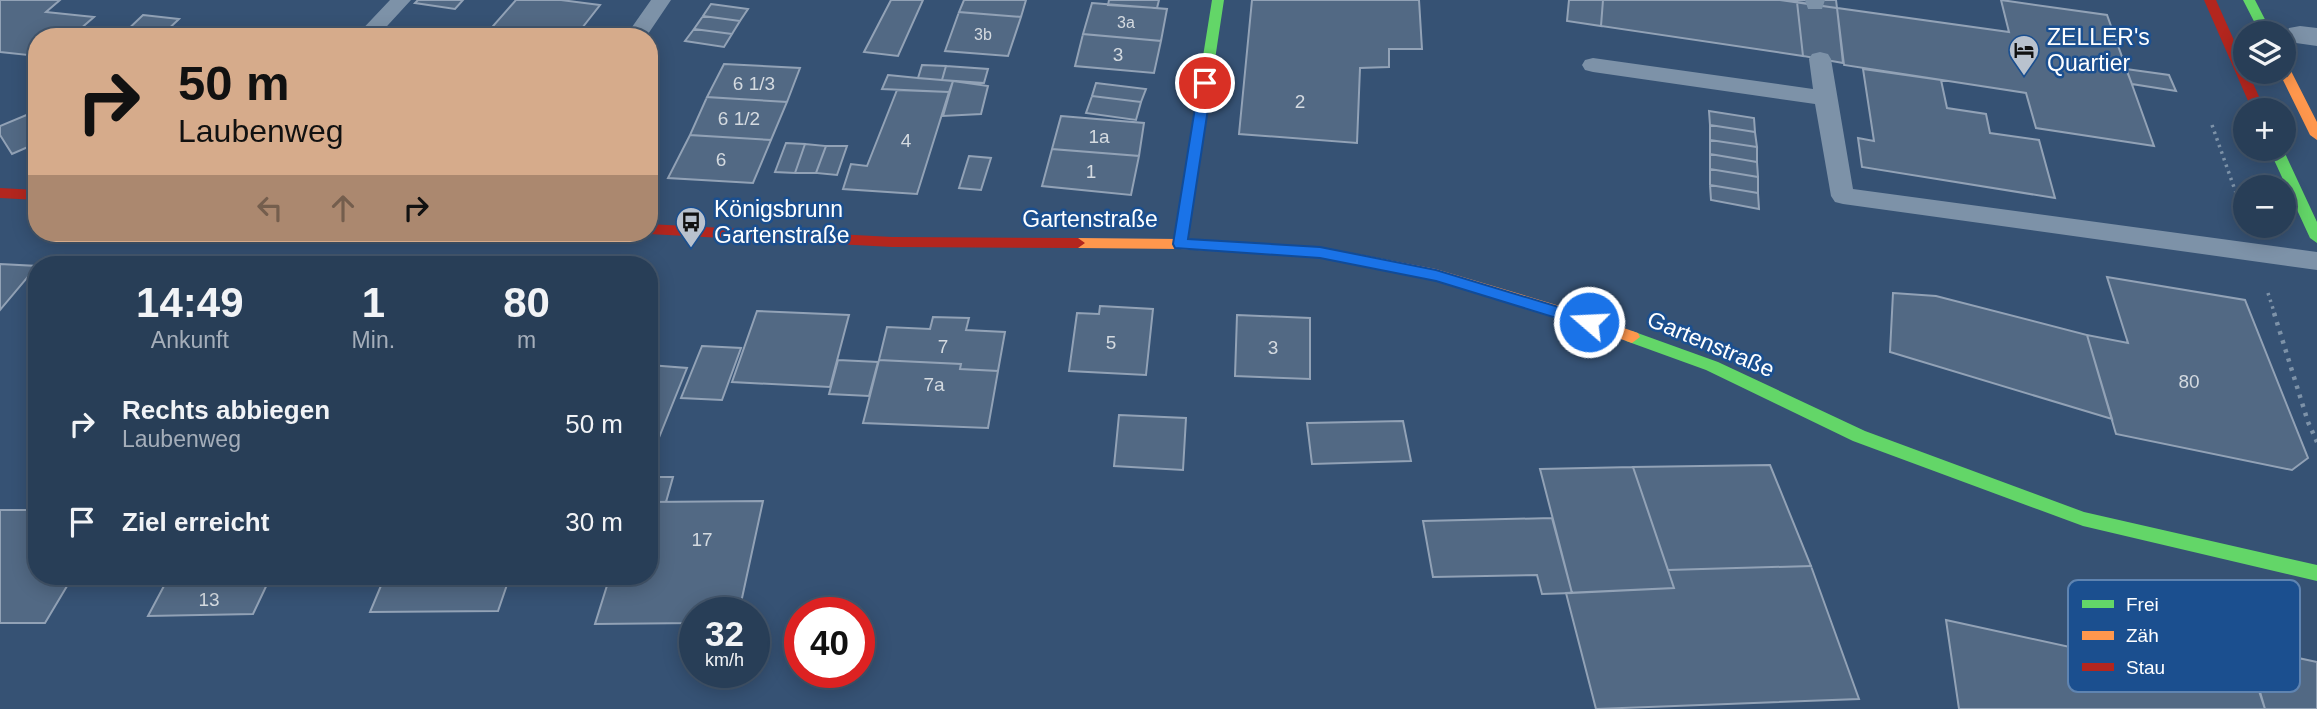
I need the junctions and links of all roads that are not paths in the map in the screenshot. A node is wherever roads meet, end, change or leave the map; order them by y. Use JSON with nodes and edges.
{"nodes":[{"id":1,"x":401,"y":0,"type":"edge"},
{"id":2,"x":661,"y":0,"type":"edge"},
{"id":3,"x":1218,"y":0,"type":"edge"},
{"id":4,"x":2210,"y":0,"type":"edge"},
{"id":5,"x":2249,"y":0,"type":"edge"},
{"id":6,"x":2260,"y":21,"type":"edge"},
{"id":7,"x":374,"y":28,"type":"edge"},
{"id":8,"x":641,"y":28,"type":"edge"},
{"id":9,"x":1820,"y":58,"type":"dead end"},
{"id":10,"x":1593,"y":65,"type":"dead end"},
{"id":11,"x":2292,"y":84,"type":"edge"},
{"id":12,"x":1825,"y":98,"type":"junction"},
{"id":13,"x":2254,"y":98,"type":"edge"},
{"id":14,"x":2317,"y":135,"type":"edge"},
{"id":15,"x":2282,"y":161,"type":"edge"},
{"id":16,"x":0,"y":193,"type":"edge"},
{"id":17,"x":28,"y":195,"type":"edge"},
{"id":18,"x":658,"y":229,"type":"edge"},
{"id":19,"x":2317,"y":238,"type":"edge"},
{"id":20,"x":1180,"y":244,"type":"junction"},
{"id":21,"x":2317,"y":261,"type":"edge"},
{"id":22,"x":2317,"y":573,"type":"edge"}],
"edges":[{"from":1,"to":7,"type":"lane"},
{"from":2,"to":8,"type":"lane"},
{"from":3,"to":20,"type":"street"},
{"from":4,"to":13,"type":"street"},
{"from":5,"to":6,"type":"street"},
{"from":9,"to":12,"type":"lane"},
{"from":10,"to":12,"type":"lane"},
{"from":11,"to":14,"type":"street"},
{"from":12,"to":21,"type":"lane"},
{"from":15,"to":19,"type":"street"},
{"from":16,"to":17,"type":"street"},
{"from":18,"to":20,"type":"street","name":"Gartenstraße"},
{"from":20,"to":22,"type":"street","name":"Gartenstraße"}]}
